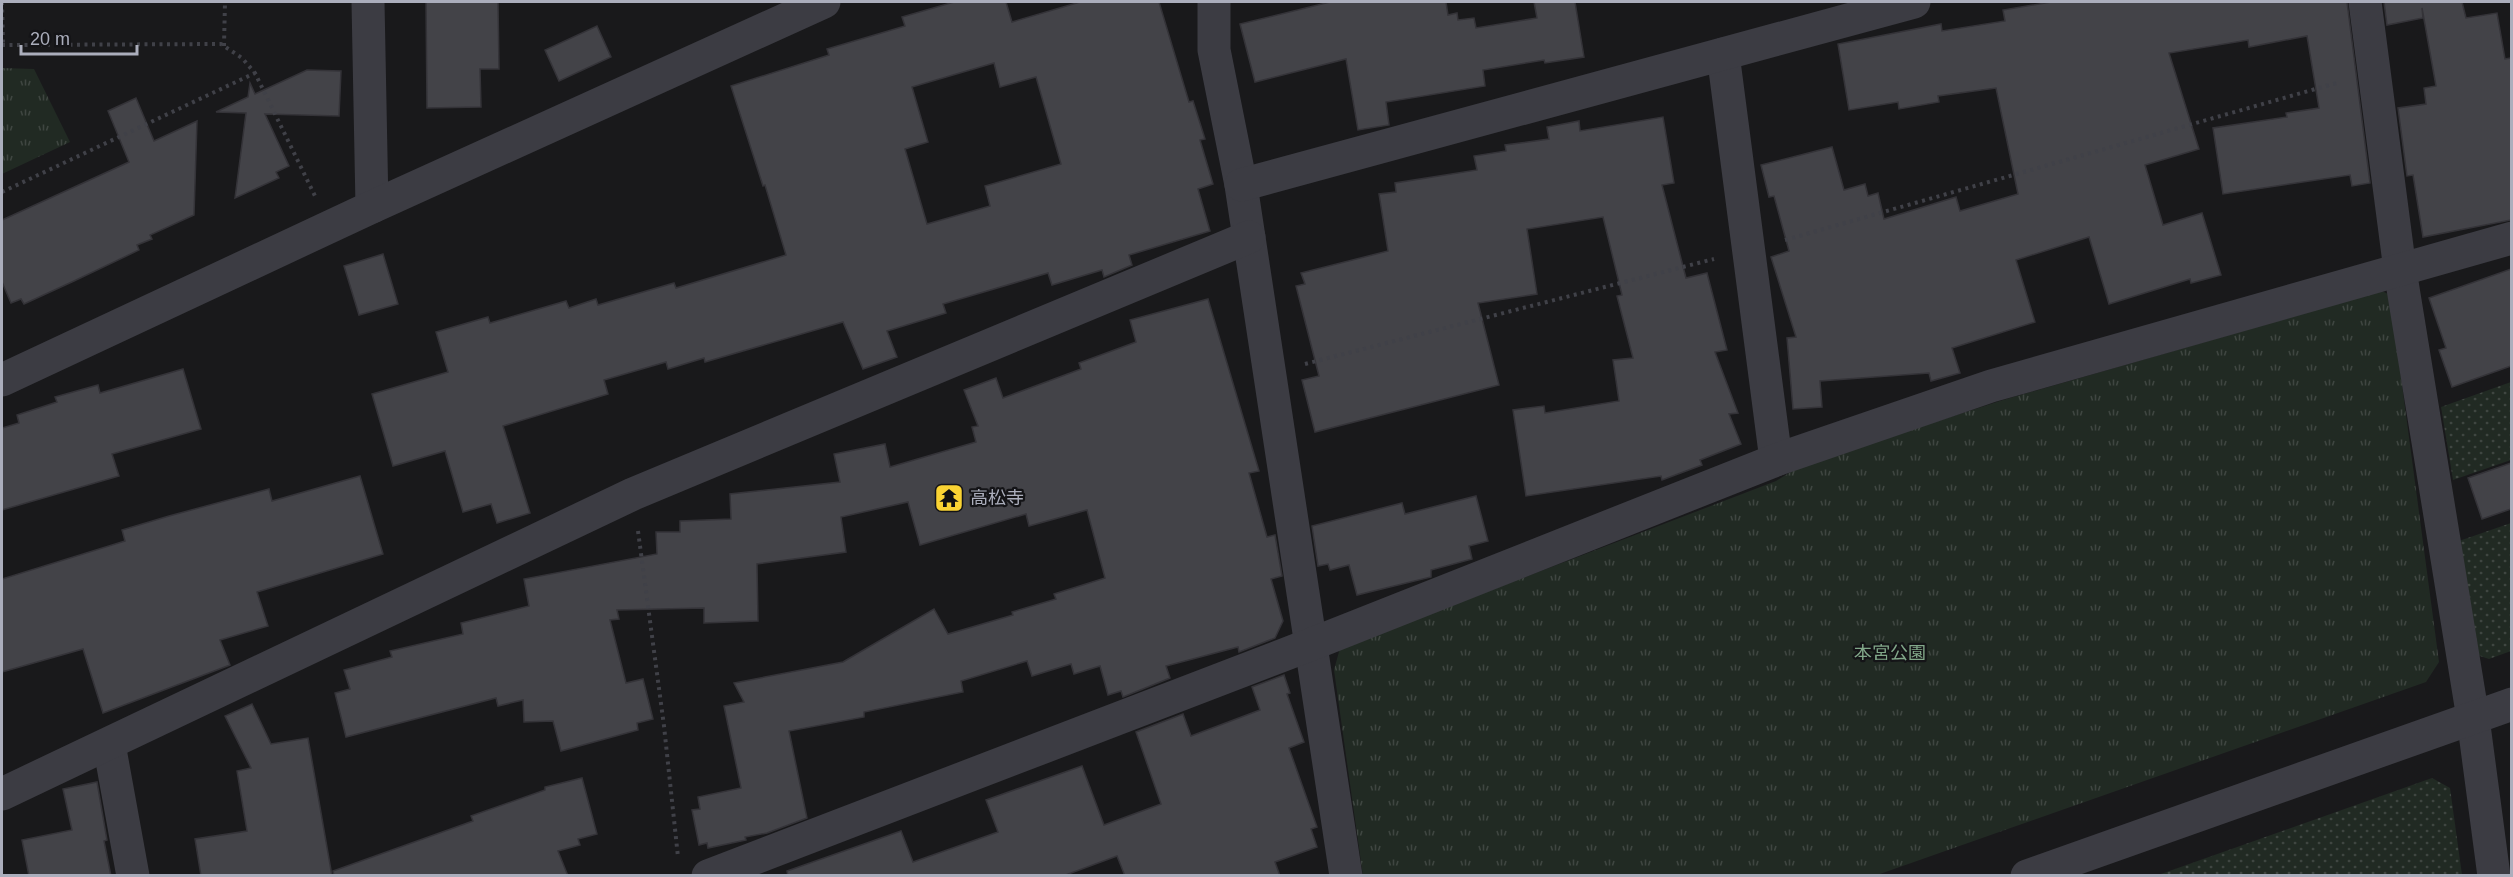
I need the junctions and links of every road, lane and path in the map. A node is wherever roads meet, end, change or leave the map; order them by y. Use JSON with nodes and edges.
{"nodes":[{"id":1,"x":2,"y":2,"type":"edge"},
{"id":2,"x":225,"y":2,"type":"edge"},
{"id":3,"x":368,"y":2,"type":"edge"},
{"id":4,"x":824,"y":2,"type":"edge"},
{"id":5,"x":1214,"y":2,"type":"edge"},
{"id":6,"x":1914,"y":2,"type":"edge"},
{"id":7,"x":2365,"y":2,"type":"edge"},
{"id":8,"x":2,"y":45,"type":"edge"},
{"id":9,"x":224,"y":46,"type":"junction"},
{"id":10,"x":1723,"y":54,"type":"junction"},
{"id":11,"x":255,"y":73,"type":"junction"},
{"id":12,"x":2374,"y":73,"type":"junction"},
{"id":13,"x":1241,"y":185,"type":"junction"},
{"id":14,"x":2,"y":192,"type":"edge"},
{"id":15,"x":372,"y":207,"type":"junction"},
{"id":16,"x":330,"y":227,"type":"junction"},
{"id":17,"x":1249,"y":237,"type":"junction"},
{"id":18,"x":2511,"y":238,"type":"edge"},
{"id":19,"x":1749,"y":250,"type":"junction"},
{"id":20,"x":2400,"y":270,"type":"junction"},
{"id":21,"x":1270,"y":373,"type":"junction"},
{"id":22,"x":2,"y":381,"type":"edge"},
{"id":23,"x":1776,"y":460,"type":"junction"},
{"id":24,"x":633,"y":494,"type":"junction"},
{"id":25,"x":1311,"y":644,"type":"junction"},
{"id":26,"x":2511,"y":704,"type":"edge"},
{"id":27,"x":2473,"y":718,"type":"junction"},
{"id":28,"x":109,"y":744,"type":"junction"},
{"id":29,"x":2,"y":794,"type":"edge"},
{"id":30,"x":694,"y":870,"type":"edge"},
{"id":31,"x":133,"y":876,"type":"edge"},
{"id":32,"x":1346,"y":876,"type":"edge"},
{"id":33,"x":2027,"y":876,"type":"edge"},
{"id":34,"x":2494,"y":876,"type":"edge"}],
"edges":[{"from":1,"to":8,"type":"path"},
{"from":2,"to":9,"type":"path"},
{"from":3,"to":15,"type":"street"},
{"from":4,"to":15,"type":"street"},
{"from":5,"to":13,"type":"street"},
{"from":6,"to":10,"type":"street"},
{"from":7,"to":12,"type":"street"},
{"from":8,"to":9,"type":"path"},
{"from":9,"to":11,"type":"path"},
{"from":10,"to":13,"type":"street"},
{"from":10,"to":19,"type":"street"},
{"from":11,"to":14,"type":"path"},
{"from":11,"to":16,"type":"path"},
{"from":12,"to":19,"type":"path"},
{"from":12,"to":20,"type":"street"},
{"from":13,"to":17,"type":"street"},
{"from":15,"to":16,"type":"street"},
{"from":16,"to":22,"type":"street"},
{"from":17,"to":21,"type":"street"},
{"from":17,"to":24,"type":"street"},
{"from":18,"to":20,"type":"street"},
{"from":19,"to":21,"type":"path"},
{"from":19,"to":23,"type":"street"},
{"from":20,"to":23,"type":"street"},
{"from":20,"to":27,"type":"street"},
{"from":21,"to":25,"type":"street"},
{"from":23,"to":25,"type":"street"},
{"from":24,"to":28,"type":"street"},
{"from":24,"to":30,"type":"path"},
{"from":25,"to":30,"type":"street"},
{"from":25,"to":32,"type":"street"},
{"from":26,"to":27,"type":"street"},
{"from":27,"to":33,"type":"street"},
{"from":27,"to":34,"type":"street"},
{"from":28,"to":29,"type":"street"},
{"from":28,"to":31,"type":"street"}]}
